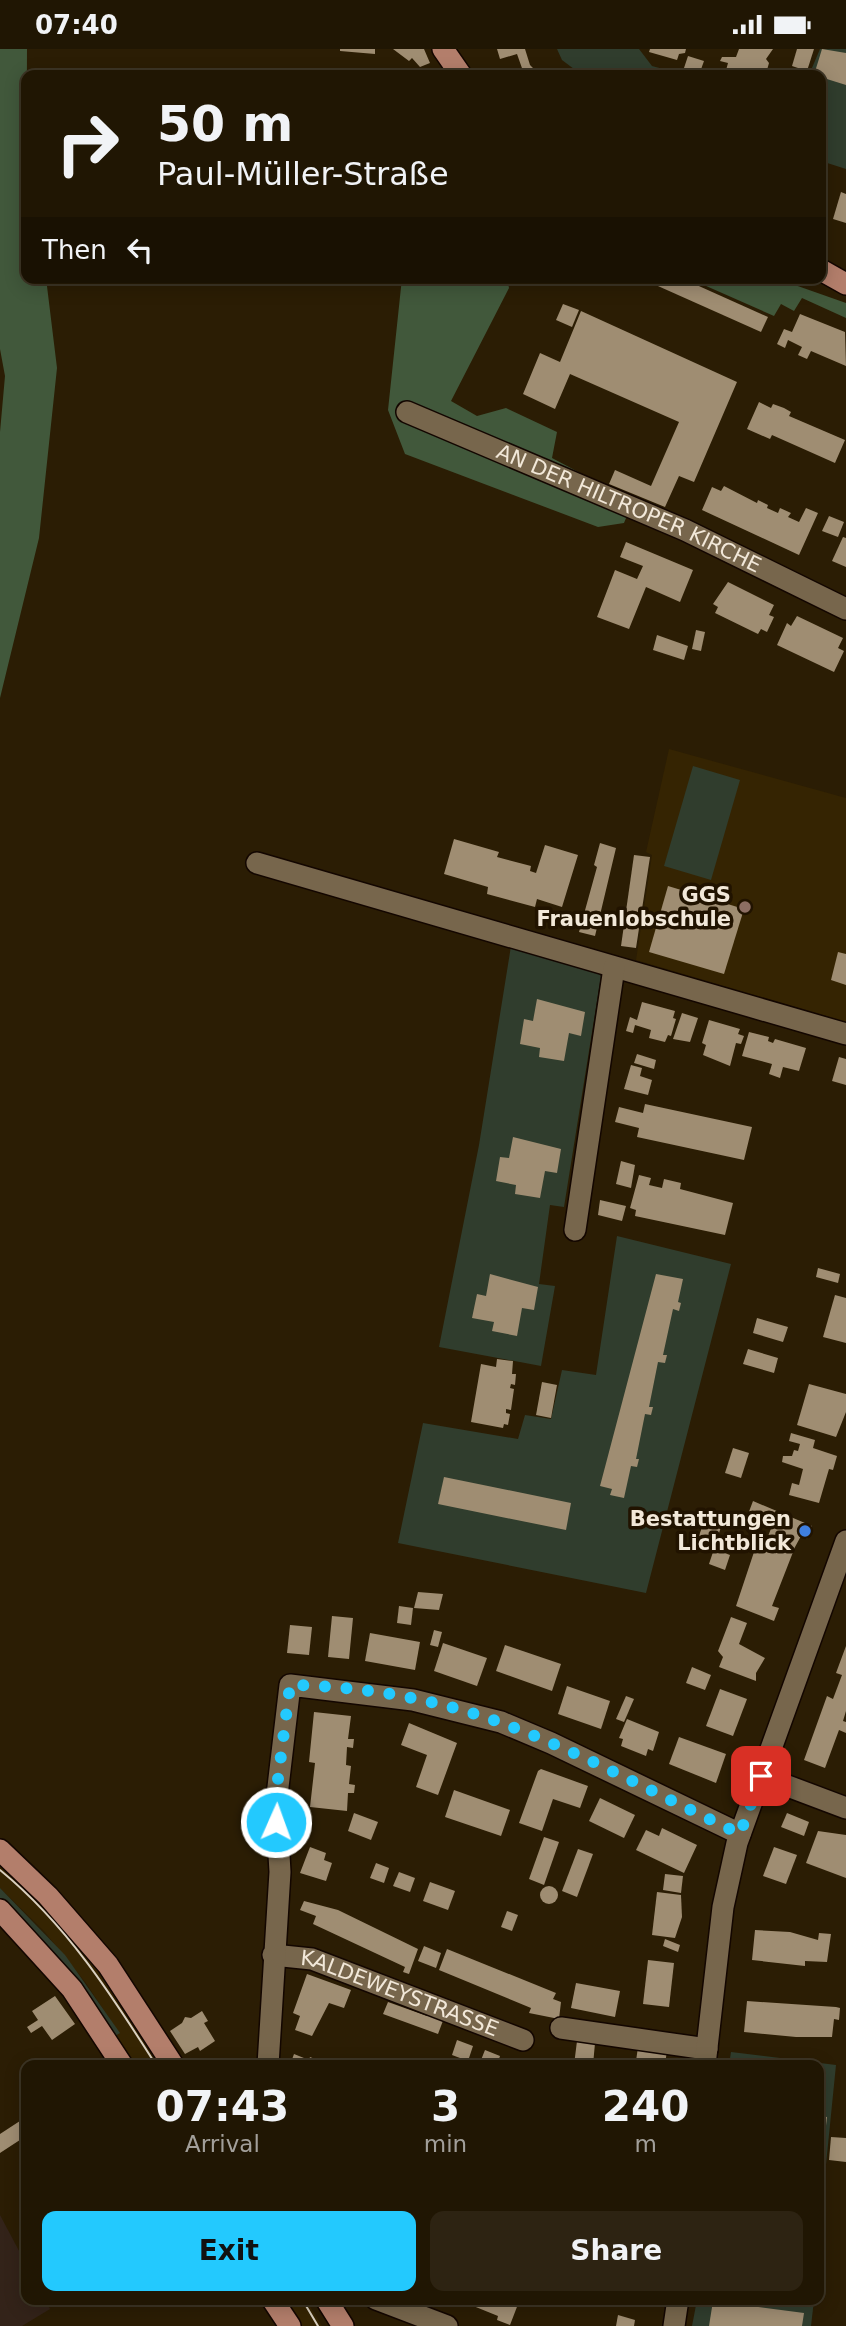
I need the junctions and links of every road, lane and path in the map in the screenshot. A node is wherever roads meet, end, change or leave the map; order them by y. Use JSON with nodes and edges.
{"nodes":[{"id":1,"x":443,"y":49,"type":"edge"},
{"id":2,"x":458,"y":49,"type":"edge"},
{"id":3,"x":458,"y":70,"type":"edge"},
{"id":4,"x":467,"y":70,"type":"edge"},
{"id":5,"x":832,"y":271,"type":"edge"},
{"id":6,"x":846,"y":284,"type":"edge"},
{"id":7,"x":407,"y":412,"type":"dead end"},
{"id":8,"x":846,"y":609,"type":"edge"},
{"id":9,"x":257,"y":863,"type":"dead end"},
{"id":10,"x":614,"y":968,"type":"junction"},
{"id":11,"x":846,"y":1034,"type":"edge"},
{"id":12,"x":575,"y":1230,"type":"dead end"},
{"id":13,"x":846,"y":1541,"type":"edge"},
{"id":14,"x":761,"y":1776,"type":"junction"},
{"id":15,"x":846,"y":1808,"type":"edge"},
{"id":16,"x":740,"y":1834,"type":"junction"},
{"id":17,"x":0,"y":1850,"type":"edge"},
{"id":18,"x":0,"y":1910,"type":"edge"},
{"id":19,"x":274,"y":1955,"type":"junction"},
{"id":20,"x":561,"y":2028,"type":"dead end"},
{"id":21,"x":523,"y":2040,"type":"dead end"},
{"id":22,"x":706,"y":2057,"type":"edge"},
{"id":23,"x":119,"y":2060,"type":"edge"},
{"id":24,"x":170,"y":2060,"type":"edge"},
{"id":25,"x":268,"y":2060,"type":"edge"},
{"id":26,"x":276,"y":2305,"type":"edge"},
{"id":27,"x":330,"y":2305,"type":"edge"},
{"id":28,"x":392,"y":2305,"type":"edge"},
{"id":29,"x":677,"y":2305,"type":"edge"},
{"id":30,"x":290,"y":2326,"type":"edge"},
{"id":31,"x":343,"y":2326,"type":"edge"},
{"id":32,"x":447,"y":2326,"type":"edge"},
{"id":33,"x":674,"y":2326,"type":"edge"}],
"edges":[{"from":1,"to":3,"type":"main road"},
{"from":2,"to":4,"type":"main road"},
{"from":5,"to":6,"type":"main road"},
{"from":7,"to":8,"type":"street","name":"AN DER HILTROPER KIRCHE"},
{"from":9,"to":10,"type":"street"},
{"from":10,"to":11,"type":"street"},
{"from":10,"to":12,"type":"street"},
{"from":13,"to":14,"type":"street"},
{"from":14,"to":15,"type":"street"},
{"from":14,"to":16,"type":"street"},
{"from":16,"to":19,"type":"street"},
{"from":16,"to":22,"type":"street"},
{"from":17,"to":24,"type":"main road"},
{"from":18,"to":23,"type":"main road"},
{"from":19,"to":21,"type":"street","name":"KALDEWEYSTRASSE"},
{"from":19,"to":25,"type":"street"},
{"from":20,"to":22,"type":"street"},
{"from":26,"to":30,"type":"main road"},
{"from":27,"to":31,"type":"main road"},
{"from":28,"to":32,"type":"street"},
{"from":29,"to":33,"type":"street"}]}
